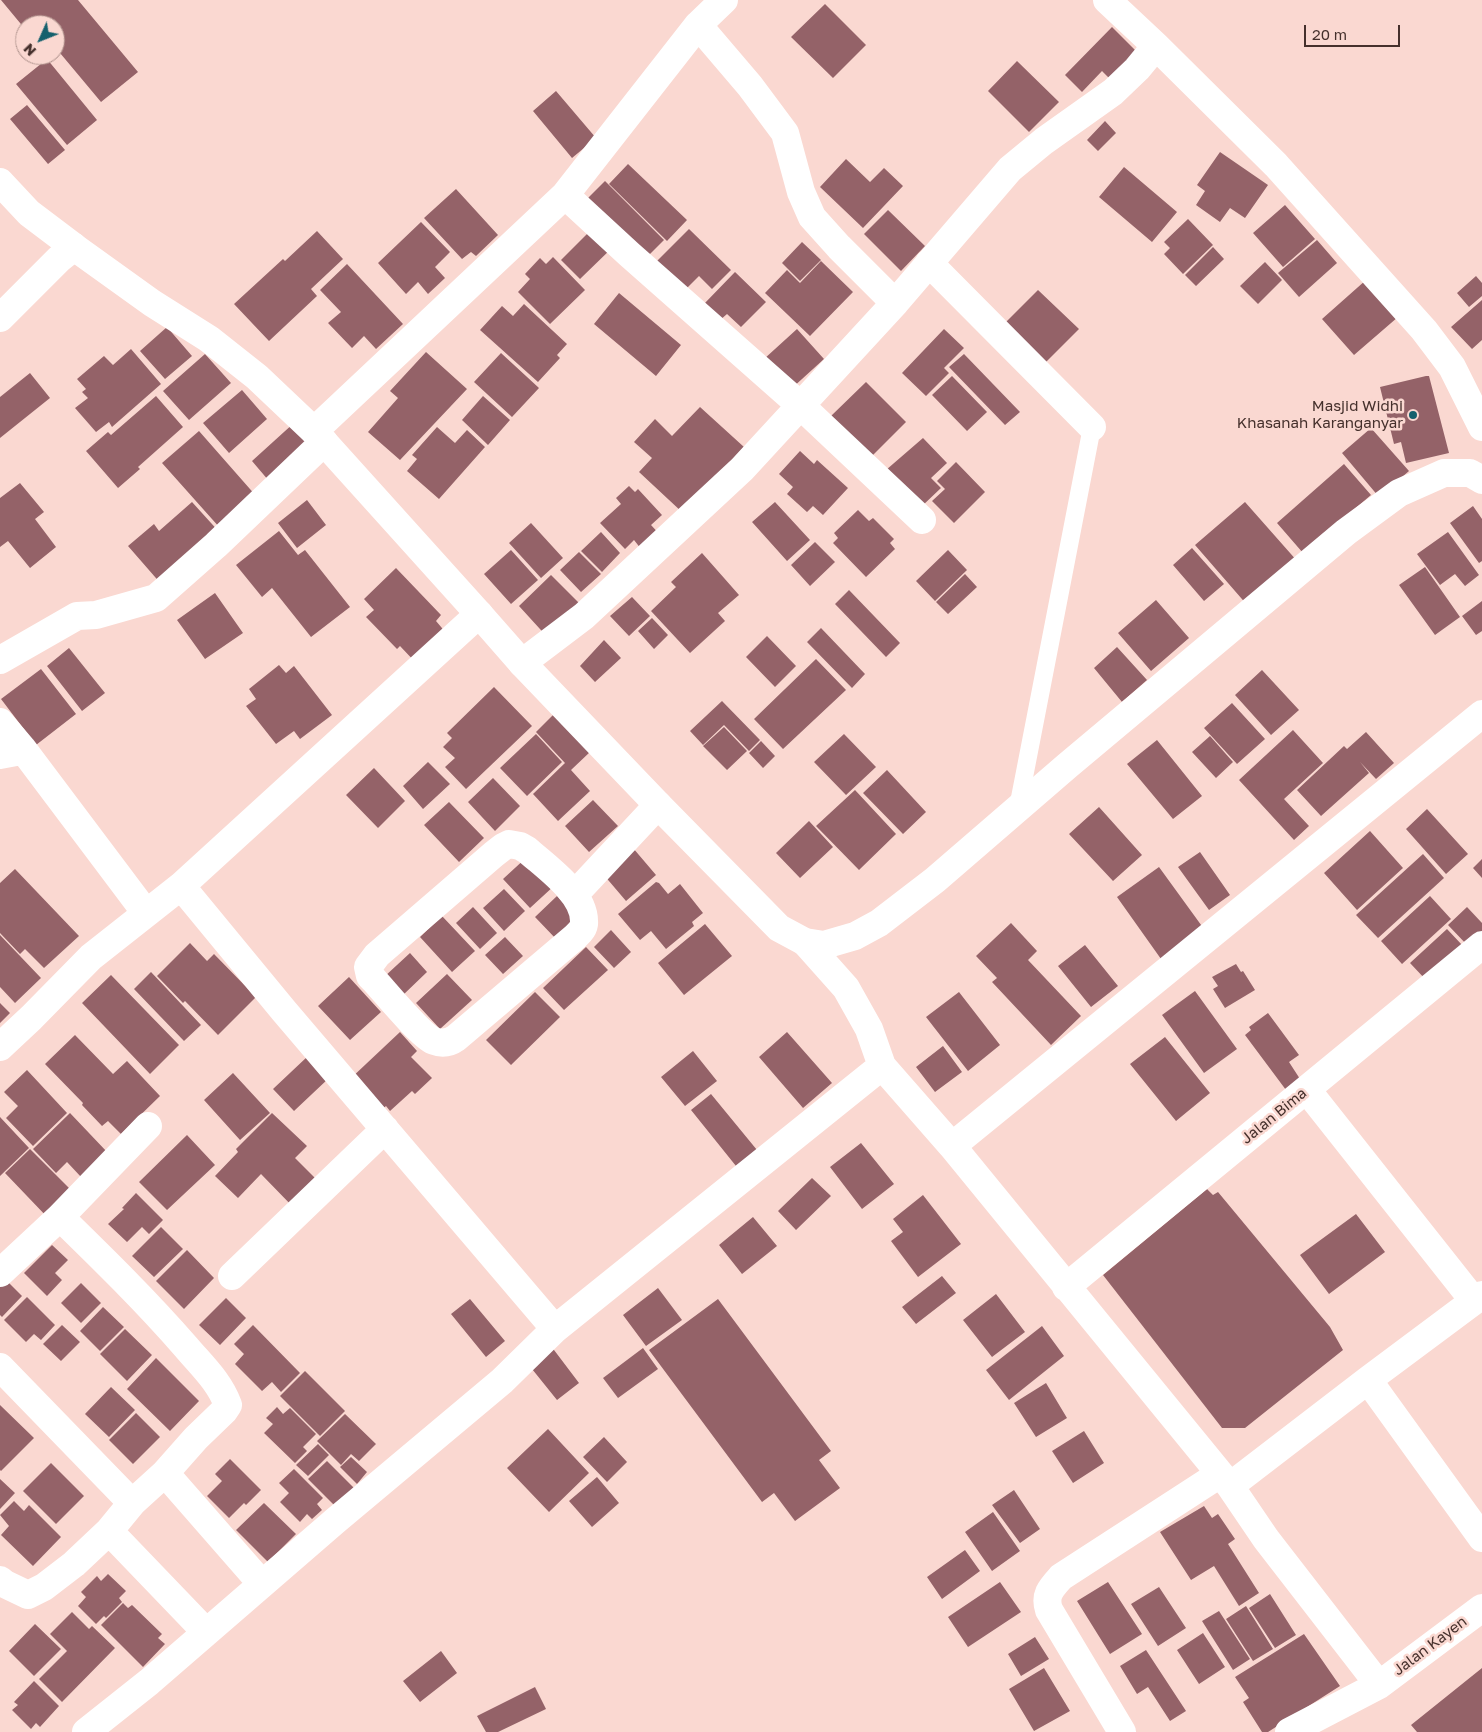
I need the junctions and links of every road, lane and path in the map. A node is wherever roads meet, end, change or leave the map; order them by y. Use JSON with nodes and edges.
{"nodes":[{"id":1,"x":724,"y":0,"type":"edge"},
{"id":2,"x":1107,"y":0,"type":"edge"},
{"id":3,"x":698,"y":25,"type":"junction"},
{"id":4,"x":1156,"y":46,"type":"junction"},
{"id":5,"x":0,"y":182,"type":"edge"},
{"id":6,"x":565,"y":195,"type":"junction"},
{"id":7,"x":74,"y":247,"type":"junction"},
{"id":8,"x":930,"y":263,"type":"junction"},
{"id":9,"x":895,"y":303,"type":"junction"},
{"id":10,"x":0,"y":318,"type":"edge"},
{"id":11,"x":800,"y":405,"type":"junction"},
{"id":12,"x":1092,"y":427,"type":"joint"},
{"id":13,"x":1482,"y":427,"type":"edge"},
{"id":14,"x":319,"y":436,"type":"junction"},
{"id":15,"x":1482,"y":480,"type":"edge"},
{"id":16,"x":922,"y":520,"type":"dead end"},
{"id":17,"x":479,"y":614,"type":"junction"},
{"id":18,"x":0,"y":660,"type":"edge"},
{"id":19,"x":522,"y":663,"type":"junction"},
{"id":20,"x":1482,"y":714,"type":"edge"},
{"id":21,"x":0,"y":722,"type":"edge"},
{"id":22,"x":11,"y":752,"type":"edge"},
{"id":23,"x":658,"y":805,"type":"junction"},
{"id":24,"x":1018,"y":808,"type":"junction"},
{"id":25,"x":180,"y":886,"type":"junction"},
{"id":26,"x":574,"y":894,"type":"junction"},
{"id":27,"x":146,"y":913,"type":"junction"},
{"id":28,"x":805,"y":942,"type":"junction"},
{"id":29,"x":1482,"y":945,"type":"edge"},
{"id":30,"x":0,"y":1047,"type":"edge"},
{"id":31,"x":882,"y":1066,"type":"junction"},
{"id":32,"x":1307,"y":1090,"type":"junction"},
{"id":33,"x":148,"y":1126,"type":"dead end"},
{"id":34,"x":385,"y":1129,"type":"junction"},
{"id":35,"x":952,"y":1146,"type":"junction"},
{"id":36,"x":60,"y":1217,"type":"junction"},
{"id":37,"x":0,"y":1273,"type":"edge"},
{"id":38,"x":232,"y":1276,"type":"dead end"},
{"id":39,"x":1066,"y":1287,"type":"junction"},
{"id":40,"x":1478,"y":1298,"type":"edge"},
{"id":41,"x":556,"y":1329,"type":"junction"},
{"id":42,"x":0,"y":1368,"type":"edge"},
{"id":43,"x":1368,"y":1380,"type":"junction"},
{"id":44,"x":165,"y":1473,"type":"junction"},
{"id":45,"x":1225,"y":1480,"type":"junction"},
{"id":46,"x":132,"y":1503,"type":"junction"},
{"id":47,"x":109,"y":1530,"type":"junction"},
{"id":48,"x":1482,"y":1538,"type":"edge"},
{"id":49,"x":0,"y":1580,"type":"edge"},
{"id":50,"x":262,"y":1584,"type":"junction"},
{"id":51,"x":1482,"y":1608,"type":"edge"},
{"id":52,"x":206,"y":1632,"type":"junction"},
{"id":53,"x":1379,"y":1685,"type":"junction"},
{"id":54,"x":86,"y":1732,"type":"edge"},
{"id":55,"x":1122,"y":1732,"type":"edge"},
{"id":56,"x":1289,"y":1732,"type":"edge"}],
"edges":[{"from":1,"to":3,"type":"street"},
{"from":2,"to":4,"type":"street"},
{"from":3,"to":6,"type":"street"},
{"from":3,"to":9,"type":"street"},
{"from":4,"to":8,"type":"street"},
{"from":4,"to":13,"type":"street"},
{"from":5,"to":7,"type":"street"},
{"from":6,"to":11,"type":"street"},
{"from":6,"to":14,"type":"street"},
{"from":7,"to":10,"type":"street"},
{"from":7,"to":14,"type":"street"},
{"from":8,"to":9,"type":"street"},
{"from":8,"to":12,"type":"street"},
{"from":9,"to":11,"type":"street"},
{"from":11,"to":16,"type":"street"},
{"from":11,"to":19,"type":"street"},
{"from":12,"to":24,"type":"lane"},
{"from":14,"to":17,"type":"street"},
{"from":14,"to":18,"type":"street"},
{"from":15,"to":24,"type":"street"},
{"from":17,"to":19,"type":"street"},
{"from":17,"to":25,"type":"street"},
{"from":19,"to":23,"type":"street"},
{"from":20,"to":35,"type":"street"},
{"from":21,"to":22,"type":"street"},
{"from":22,"to":27,"type":"street"},
{"from":23,"to":26,"type":"street"},
{"from":23,"to":28,"type":"street"},
{"from":24,"to":28,"type":"street"},
{"from":25,"to":27,"type":"street"},
{"from":25,"to":34,"type":"street"},
{"from":26,"to":26,"type":"street"},
{"from":27,"to":30,"type":"street"},
{"from":28,"to":31,"type":"street"},
{"from":29,"to":32,"type":"street","name":"Jalan Bima"},
{"from":31,"to":35,"type":"street"},
{"from":31,"to":41,"type":"street"},
{"from":32,"to":39,"type":"street","name":"Jalan Bima"},
{"from":32,"to":40,"type":"street"},
{"from":33,"to":36,"type":"street"},
{"from":34,"to":38,"type":"street"},
{"from":34,"to":41,"type":"street"},
{"from":35,"to":39,"type":"street"},
{"from":36,"to":37,"type":"street"},
{"from":36,"to":44,"type":"street"},
{"from":39,"to":45,"type":"street"},
{"from":40,"to":43,"type":"street"},
{"from":41,"to":50,"type":"street"},
{"from":42,"to":46,"type":"street"},
{"from":43,"to":45,"type":"street"},
{"from":43,"to":48,"type":"street"},
{"from":44,"to":46,"type":"street"},
{"from":44,"to":50,"type":"street"},
{"from":45,"to":53,"type":"street"},
{"from":45,"to":55,"type":"street"},
{"from":46,"to":47,"type":"street"},
{"from":47,"to":49,"type":"street"},
{"from":47,"to":52,"type":"street"},
{"from":50,"to":52,"type":"street"},
{"from":51,"to":53,"type":"street","name":"Jalan Kayen"},
{"from":52,"to":54,"type":"street"},
{"from":53,"to":56,"type":"street","name":"Jalan Kayen"}]}
